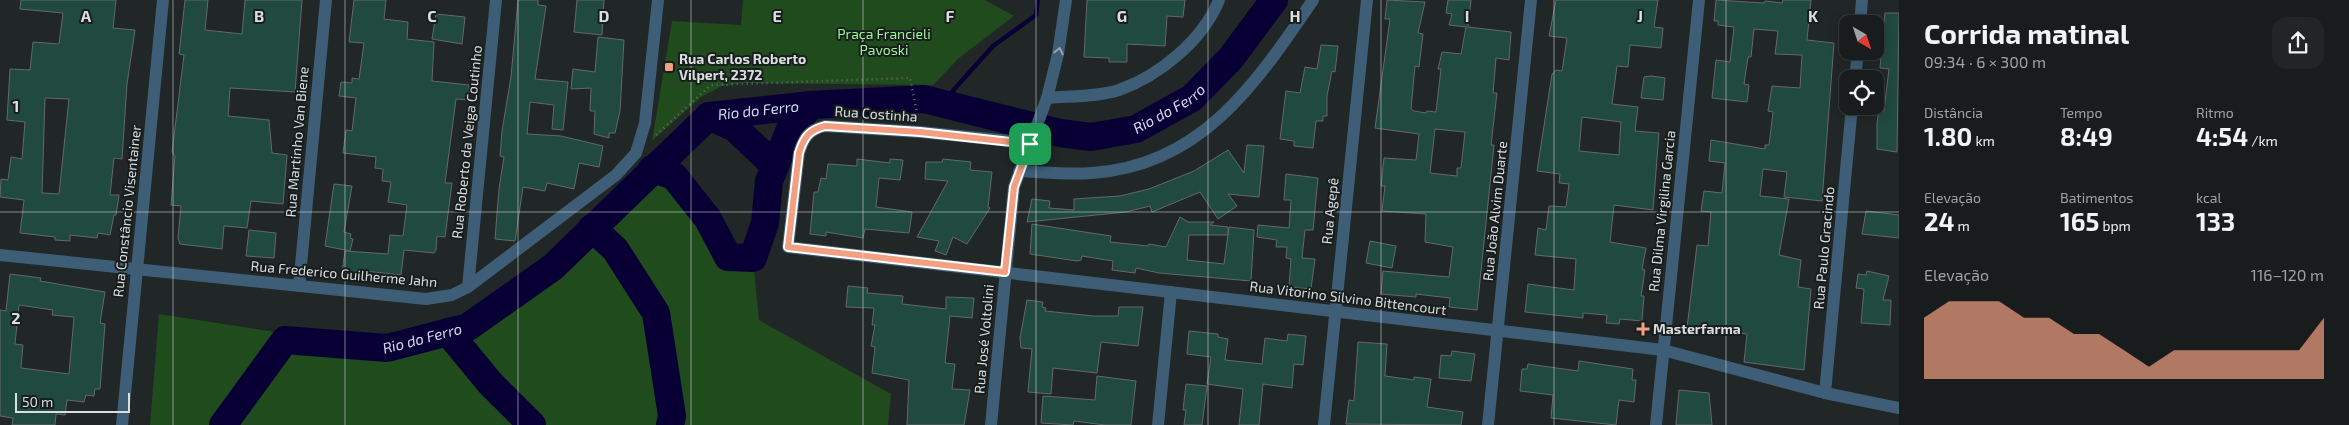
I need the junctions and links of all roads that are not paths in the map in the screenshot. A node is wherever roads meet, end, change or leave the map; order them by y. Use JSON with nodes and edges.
{"nodes":[{"id":1,"x":163,"y":0,"type":"edge"},
{"id":2,"x":326,"y":0,"type":"edge"},
{"id":3,"x":496,"y":0,"type":"edge"},
{"id":4,"x":658,"y":0,"type":"edge"},
{"id":5,"x":1066,"y":0,"type":"edge"},
{"id":6,"x":1219,"y":0,"type":"edge"},
{"id":7,"x":1313,"y":0,"type":"edge"},
{"id":8,"x":1367,"y":0,"type":"edge"},
{"id":9,"x":1531,"y":0,"type":"edge"},
{"id":10,"x":1698,"y":0,"type":"edge"},
{"id":11,"x":1862,"y":0,"type":"edge"},
{"id":12,"x":1861,"y":15,"type":"edge"},
{"id":13,"x":1047,"y":98,"type":"junction"},
{"id":14,"x":1851,"y":115,"type":"edge"},
{"id":15,"x":1031,"y":141,"type":"junction"},
{"id":16,"x":1019,"y":171,"type":"junction"},
{"id":17,"x":788,"y":247,"type":"joint"},
{"id":18,"x":0,"y":255,"type":"edge"},
{"id":19,"x":137,"y":269,"type":"junction"},
{"id":20,"x":1005,"y":272,"type":"junction"},
{"id":21,"x":299,"y":286,"type":"junction"},
{"id":22,"x":468,"y":287,"type":"junction"},
{"id":23,"x":1171,"y":292,"type":"junction"},
{"id":24,"x":1335,"y":311,"type":"junction"},
{"id":25,"x":1498,"y":331,"type":"junction"},
{"id":26,"x":1663,"y":350,"type":"junction"},
{"id":27,"x":1825,"y":393,"type":"junction"},
{"id":28,"x":1899,"y":408,"type":"edge"},
{"id":29,"x":122,"y":425,"type":"edge"},
{"id":30,"x":991,"y":425,"type":"edge"},
{"id":31,"x":1158,"y":425,"type":"edge"},
{"id":32,"x":1324,"y":425,"type":"edge"},
{"id":33,"x":1488,"y":425,"type":"edge"},
{"id":34,"x":1656,"y":425,"type":"edge"}],
"edges":[{"from":1,"to":19,"type":"street","name":"Rua Constâncio Visentainer"},
{"from":2,"to":21,"type":"street","name":"Rua Martinho Van Biene"},
{"from":3,"to":22,"type":"street","name":"Rua Roberto da Veiga Coutinho"},
{"from":4,"to":22,"type":"street","name":"Rua Frederico Guilherme Jahn"},
{"from":13,"to":5,"type":"street","name":"Rua José Voltolini","one_way":true},
{"from":6,"to":13,"type":"street"},
{"from":7,"to":16,"type":"street"},
{"from":8,"to":24,"type":"street","name":"Rua Agepê"},
{"from":9,"to":25,"type":"street","name":"Rua João Alvim Duarte"},
{"from":10,"to":26,"type":"street","name":"Rua Dilma Virgilina Garcia"},
{"from":11,"to":12,"type":"street"},
{"from":13,"to":15,"type":"street","name":"Rua José Voltolini"},
{"from":14,"to":27,"type":"street","name":"Rua Paulo Gracindo"},
{"from":15,"to":16,"type":"street","name":"Rua José Voltolini"},
{"from":15,"to":17,"type":"street","name":"Rua Costinha"},
{"from":16,"to":20,"type":"street","name":"Rua José Voltolini"},
{"from":17,"to":20,"type":"street","name":"Rua Vitorino Silvino Bittencourt"},
{"from":18,"to":19,"type":"street","name":"Rua Frederico Guilherme Jahn"},
{"from":19,"to":21,"type":"street","name":"Rua Frederico Guilherme Jahn"},
{"from":19,"to":29,"type":"street","name":"Rua Constâncio Visentainer"},
{"from":20,"to":23,"type":"street","name":"Rua Vitorino Silvino Bittencourt"},
{"from":20,"to":30,"type":"street","name":"Rua José Voltolini"},
{"from":21,"to":22,"type":"street","name":"Rua Frederico Guilherme Jahn"},
{"from":23,"to":24,"type":"street","name":"Rua Vitorino Silvino Bittencourt"},
{"from":23,"to":31,"type":"street"},
{"from":24,"to":25,"type":"street","name":"Rua Vitorino Silvino Bittencourt"},
{"from":24,"to":32,"type":"street","name":"Rua Agepê"},
{"from":25,"to":26,"type":"street","name":"Rua Vitorino Silvino Bittencourt"},
{"from":25,"to":33,"type":"street","name":"Rua João Alvim Duarte"},
{"from":26,"to":27,"type":"street","name":"Rua Vitorino Silvino Bittencourt"},
{"from":26,"to":34,"type":"street","name":"Rua Dilma Virgilina Garcia"},
{"from":27,"to":28,"type":"street","name":"Rua Vitorino Silvino Bittencourt"}]}
